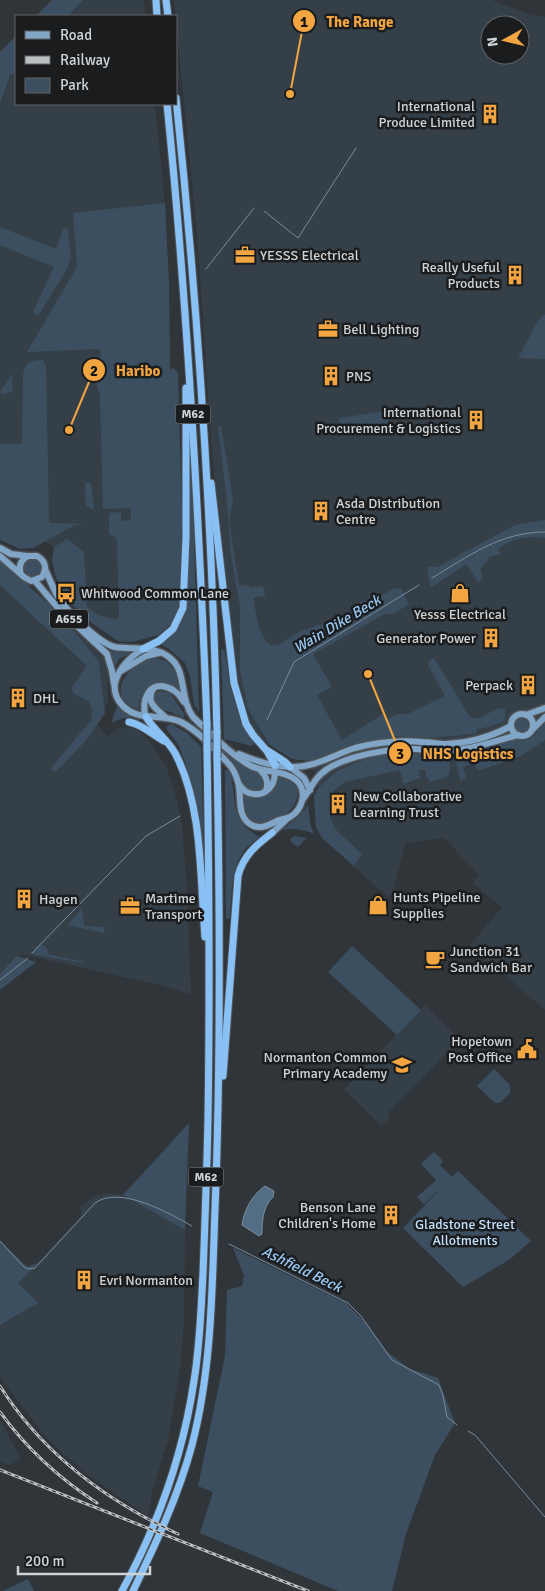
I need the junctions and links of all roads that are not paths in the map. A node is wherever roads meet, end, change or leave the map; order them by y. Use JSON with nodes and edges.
{"nodes":[{"id":1,"x":156,"y":0,"type":"edge"},
{"id":2,"x":166,"y":0,"type":"edge"},
{"id":3,"x":158,"y":15,"type":"edge"},
{"id":4,"x":168,"y":15,"type":"edge"},
{"id":5,"x":167,"y":105,"type":"edge"},
{"id":6,"x":177,"y":105,"type":"edge"},
{"id":7,"x":186,"y":322,"type":"junction"},
{"id":8,"x":201,"y":388,"type":"junction"},
{"id":9,"x":0,"y":548,"type":"edge"},
{"id":10,"x":0,"y":556,"type":"edge"},
{"id":11,"x":28,"y":556,"type":"junction"},
{"id":12,"x":45,"y":570,"type":"junction"},
{"id":13,"x":21,"y":574,"type":"junction"},
{"id":14,"x":35,"y":581,"type":"junction"},
{"id":15,"x":143,"y":649,"type":"junction"},
{"id":16,"x":160,"y":652,"type":"junction"},
{"id":17,"x":120,"y":672,"type":"junction"},
{"id":18,"x":114,"y":688,"type":"junction"},
{"id":19,"x":153,"y":688,"type":"junction"},
{"id":20,"x":187,"y":707,"type":"junction"},
{"id":21,"x":545,"y":708,"type":"edge"},
{"id":22,"x":526,"y":715,"type":"junction"},
{"id":23,"x":146,"y":717,"type":"junction"},
{"id":24,"x":545,"y":717,"type":"edge"},
{"id":25,"x":166,"y":718,"type":"junction"},
{"id":26,"x":129,"y":722,"type":"dead end"},
{"id":27,"x":511,"y":726,"type":"junction"},
{"id":28,"x":532,"y":730,"type":"junction"},
{"id":29,"x":518,"y":735,"type":"junction"},
{"id":30,"x":169,"y":744,"type":"junction"},
{"id":31,"x":228,"y":748,"type":"junction"},
{"id":32,"x":267,"y":751,"type":"junction"},
{"id":33,"x":290,"y":767,"type":"junction"},
{"id":34,"x":275,"y":769,"type":"junction"},
{"id":35,"x":260,"y":770,"type":"junction"},
{"id":36,"x":238,"y":783,"type":"junction"},
{"id":37,"x":310,"y":790,"type":"junction"},
{"id":38,"x":265,"y":792,"type":"junction"},
{"id":39,"x":303,"y":799,"type":"junction"},
{"id":40,"x":289,"y":817,"type":"junction"},
{"id":41,"x":272,"y":833,"type":"joint"},
{"id":42,"x":209,"y":987,"type":"junction"},
{"id":43,"x":217,"y":1160,"type":"junction"},
{"id":44,"x":122,"y":1591,"type":"edge"},
{"id":45,"x":133,"y":1591,"type":"edge"}],
"edges":[{"from":1,"to":3,"type":"highway"},
{"from":2,"to":4,"type":"highway"},
{"from":5,"to":7,"type":"highway","number":"M62"},
{"from":6,"to":8,"type":"highway","number":"M62"},
{"from":7,"to":15,"type":"highway","number":"M62"},
{"from":7,"to":42,"type":"highway","number":"M62","bridge":true},
{"from":8,"to":32,"type":"highway","number":"M62"},
{"from":8,"to":43,"type":"highway","number":"M62","bridge":true},
{"from":9,"to":11,"type":"main road","number":"A655"},
{"from":10,"to":13,"type":"main road","number":"A655"},
{"from":11,"to":12,"type":"main road","number":"A655"},
{"from":11,"to":13,"type":"main road"},
{"from":12,"to":14,"type":"main road"},
{"from":12,"to":15,"type":"main road","number":"A655"},
{"from":13,"to":14,"type":"main road","number":"A655"},
{"from":14,"to":18,"type":"main road","number":"A655"},
{"from":15,"to":16,"type":"main road","number":"A655"},
{"from":15,"to":17,"type":"main road"},
{"from":16,"to":17,"type":"main road"},
{"from":16,"to":20,"type":"main road"},
{"from":17,"to":18,"type":"main road"},
{"from":18,"to":23,"type":"main road","number":"A655"},
{"from":19,"to":20,"type":"main road"},
{"from":19,"to":23,"type":"main road"},
{"from":19,"to":25,"type":"main road","number":"A655"},
{"from":20,"to":31,"type":"main road"},
{"from":21,"to":22,"type":"main road"},
{"from":22,"to":27,"type":"main road"},
{"from":22,"to":28,"type":"main road"},
{"from":23,"to":25,"type":"main road","number":"A655"},
{"from":23,"to":30,"type":"highway","number":"M62"},
{"from":24,"to":28,"type":"main road"},
{"from":25,"to":36,"type":"main road","number":"A655"},
{"from":26,"to":30,"type":"highway"},
{"from":27,"to":29,"type":"main road"},
{"from":27,"to":33,"type":"main road"},
{"from":28,"to":29,"type":"main road"},
{"from":29,"to":37,"type":"main road"},
{"from":30,"to":42,"type":"highway","number":"M62"},
{"from":31,"to":34,"type":"main road"},
{"from":31,"to":35,"type":"main road"},
{"from":32,"to":33,"type":"highway","number":"M62"},
{"from":32,"to":34,"type":"highway","number":"M62"},
{"from":33,"to":34,"type":"main road"},
{"from":33,"to":37,"type":"main road"},
{"from":34,"to":35,"type":"main road"},
{"from":34,"to":38,"type":"main road"},
{"from":34,"to":39,"type":"main road"},
{"from":35,"to":38,"type":"main road"},
{"from":36,"to":38,"type":"main road"},
{"from":36,"to":40,"type":"main road","number":"A655"},
{"from":37,"to":39,"type":"main road"},
{"from":39,"to":40,"type":"main road"},
{"from":40,"to":41,"type":"main road"},
{"from":41,"to":43,"type":"highway","number":"M62"},
{"from":42,"to":44,"type":"highway","number":"M62"},
{"from":43,"to":45,"type":"highway","number":"M62"}]}
